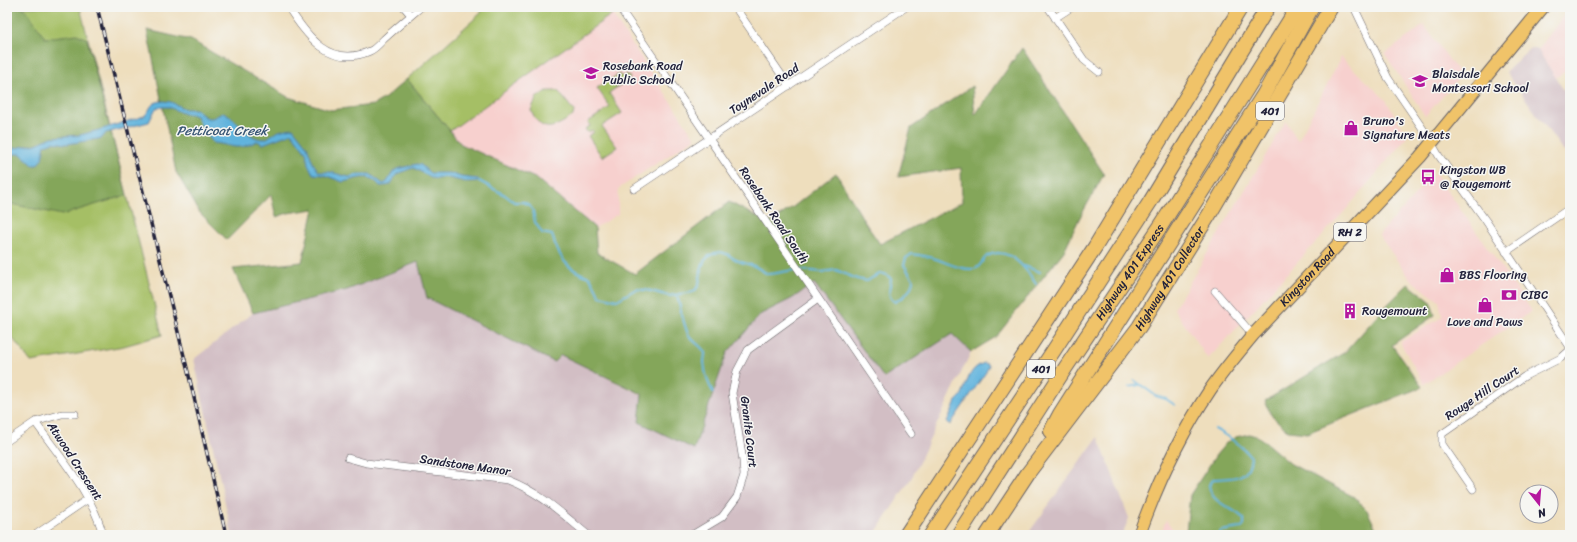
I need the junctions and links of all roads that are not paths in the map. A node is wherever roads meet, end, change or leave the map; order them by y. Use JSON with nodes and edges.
{"nodes":[{"id":1,"x":288,"y":7,"type":"edge"},
{"id":2,"x":404,"y":7,"type":"edge"},
{"id":3,"x":421,"y":7,"type":"edge"},
{"id":4,"x":619,"y":7,"type":"edge"},
{"id":5,"x":735,"y":7,"type":"edge"},
{"id":6,"x":906,"y":7,"type":"edge"},
{"id":7,"x":1048,"y":7,"type":"edge"},
{"id":8,"x":1072,"y":7,"type":"edge"},
{"id":9,"x":1241,"y":7,"type":"edge"},
{"id":10,"x":1268,"y":7,"type":"edge"},
{"id":11,"x":1298,"y":7,"type":"edge"},
{"id":12,"x":1312,"y":7,"type":"edge"},
{"id":13,"x":1331,"y":7,"type":"edge"},
{"id":14,"x":1354,"y":7,"type":"edge"},
{"id":15,"x":1543,"y":7,"type":"edge"},
{"id":16,"x":411,"y":16,"type":"junction"},
{"id":17,"x":1056,"y":18,"type":"junction"},
{"id":18,"x":1099,"y":72,"type":"dead end"},
{"id":19,"x":788,"y":86,"type":"junction"},
{"id":20,"x":709,"y":139,"type":"junction"},
{"id":21,"x":1431,"y":143,"type":"junction"},
{"id":22,"x":634,"y":189,"type":"dead end"},
{"id":23,"x":1570,"y":208,"type":"edge"},
{"id":24,"x":1506,"y":252,"type":"junction"},
{"id":25,"x":1215,"y":291,"type":"dead end"},
{"id":26,"x":818,"y":299,"type":"junction"},
{"id":27,"x":1253,"y":335,"type":"junction"},
{"id":28,"x":1570,"y":349,"type":"edge"},
{"id":29,"x":75,"y":414,"type":"dead end"},
{"id":30,"x":36,"y":422,"type":"junction"},
{"id":31,"x":911,"y":434,"type":"dead end"},
{"id":32,"x":7,"y":441,"type":"edge"},
{"id":33,"x":348,"y":458,"type":"dead end"},
{"id":34,"x":1028,"y":473,"type":"junction"},
{"id":35,"x":1473,"y":489,"type":"dead end"},
{"id":36,"x":88,"y":499,"type":"junction"},
{"id":37,"x":34,"y":535,"type":"edge"},
{"id":38,"x":104,"y":535,"type":"edge"},
{"id":39,"x":588,"y":535,"type":"edge"},
{"id":40,"x":692,"y":535,"type":"edge"},
{"id":41,"x":906,"y":535,"type":"edge"},
{"id":42,"x":931,"y":535,"type":"edge"},
{"id":43,"x":958,"y":535,"type":"edge"},
{"id":44,"x":987,"y":535,"type":"edge"},
{"id":45,"x":1139,"y":535,"type":"edge"}],
"edges":[{"from":1,"to":16,"type":"street"},
{"from":2,"to":16,"type":"street"},
{"from":3,"to":16,"type":"street"},
{"from":4,"to":20,"type":"street","name":"Rosebank Road South"},
{"from":5,"to":19,"type":"street"},
{"from":6,"to":19,"type":"street","name":"Toynevale Road"},
{"from":7,"to":17,"type":"street"},
{"from":8,"to":17,"type":"street"},
{"from":9,"to":41,"type":"highway","number":"401"},
{"from":10,"to":42,"type":"highway","name":"Highway 401 Express","number":"401"},
{"from":11,"to":43,"type":"highway","name":"Highway 401 Express","number":"401"},
{"from":12,"to":34,"type":"highway"},
{"from":13,"to":34,"type":"highway","name":"Highway 401 Collector","number":"401"},
{"from":14,"to":21,"type":"street"},
{"from":15,"to":21,"type":"main road","name":"Kingston Road","number":"RH 2"},
{"from":17,"to":18,"type":"street"},
{"from":19,"to":20,"type":"street","name":"Toynevale Road"},
{"from":20,"to":22,"type":"street","name":"Toynevale Road"},
{"from":20,"to":26,"type":"street","name":"Rosebank Road South"},
{"from":21,"to":24,"type":"street"},
{"from":21,"to":27,"type":"main road","name":"Kingston Road","number":"RH 2"},
{"from":23,"to":24,"type":"street"},
{"from":24,"to":28,"type":"street"},
{"from":25,"to":27,"type":"street"},
{"from":26,"to":31,"type":"street","name":"Rosebank Road South"},
{"from":26,"to":40,"type":"street","name":"Granite Court"},
{"from":27,"to":45,"type":"main road","name":"Kingston Road","number":"RH 2"},
{"from":28,"to":35,"type":"street","name":"Rouge Hill Court"},
{"from":29,"to":30,"type":"street","name":"Atwood Crescent"},
{"from":30,"to":32,"type":"street","name":"Atwood Crescent"},
{"from":30,"to":36,"type":"street","name":"Atwood Crescent"},
{"from":33,"to":39,"type":"street","name":"Sandstone Manor"},
{"from":34,"to":44,"type":"highway","name":"Highway 401 Collector","number":"401"},
{"from":36,"to":37,"type":"street"},
{"from":36,"to":38,"type":"street","name":"Atwood Crescent"}]}
